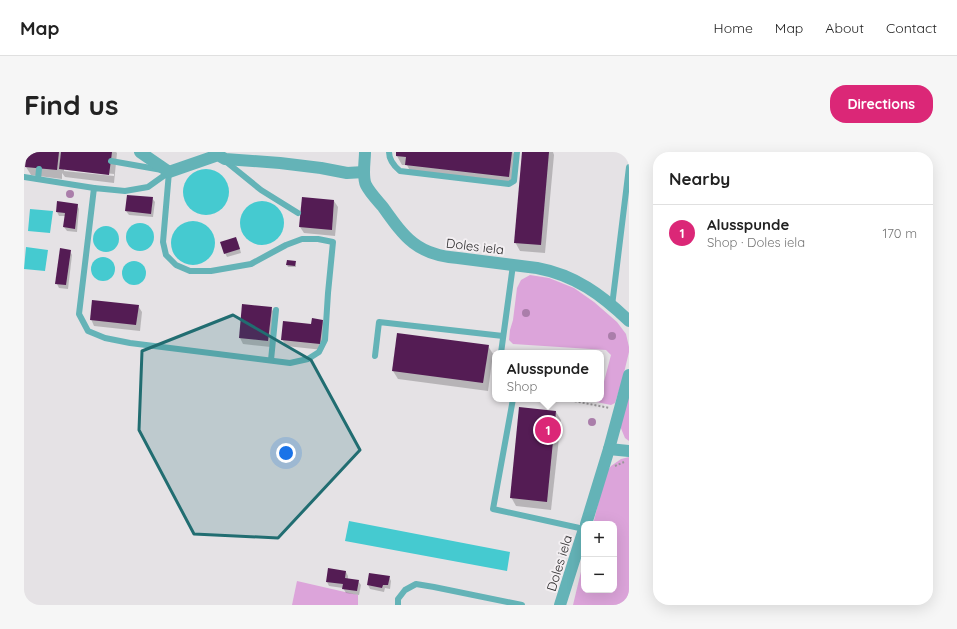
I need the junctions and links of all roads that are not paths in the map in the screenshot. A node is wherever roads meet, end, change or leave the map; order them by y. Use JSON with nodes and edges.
{"nodes":[{"id":1,"x":140,"y":152,"type":"edge"},
{"id":2,"x":365,"y":152,"type":"edge"},
{"id":3,"x":389,"y":152,"type":"edge"},
{"id":4,"x":517,"y":152,"type":"edge"},
{"id":5,"x":216,"y":153,"type":"edge"},
{"id":6,"x":111,"y":161,"type":"dead end"},
{"id":7,"x":629,"y":166,"type":"edge"},
{"id":8,"x":39,"y":169,"type":"dead end"},
{"id":9,"x":169,"y":172,"type":"junction"},
{"id":10,"x":364,"y":172,"type":"junction"},
{"id":11,"x":24,"y":177,"type":"edge"},
{"id":12,"x":38,"y":179,"type":"junction"},
{"id":13,"x":94,"y":188,"type":"junction"},
{"id":14,"x":298,"y":212,"type":"dead end"},
{"id":15,"x":513,"y":265,"type":"junction"},
{"id":16,"x":612,"y":306,"type":"junction"},
{"id":17,"x":276,"y":310,"type":"dead end"},
{"id":18,"x":629,"y":322,"type":"edge"},
{"id":19,"x":503,"y":336,"type":"junction"},
{"id":20,"x":501,"y":350,"type":"edge"},
{"id":21,"x":375,"y":356,"type":"dead end"},
{"id":22,"x":271,"y":360,"type":"junction"},
{"id":23,"x":629,"y":375,"type":"edge"},
{"id":24,"x":512,"y":402,"type":"edge"},
{"id":25,"x":609,"y":449,"type":"junction"},
{"id":26,"x":629,"y":451,"type":"edge"},
{"id":27,"x":587,"y":521,"type":"edge"},
{"id":28,"x":581,"y":528,"type":"edge"},
{"id":29,"x":581,"y":538,"type":"edge"},
{"id":30,"x":398,"y":605,"type":"edge"},
{"id":31,"x":522,"y":605,"type":"edge"},
{"id":32,"x":560,"y":605,"type":"edge"}],
"edges":[{"from":1,"to":9,"type":"street"},
{"from":2,"to":10,"type":"street","name":"Doles iela"},
{"from":3,"to":4,"type":"lane"},
{"from":5,"to":9,"type":"street"},
{"from":5,"to":10,"type":"street"},
{"from":5,"to":14,"type":"lane"},
{"from":6,"to":9,"type":"lane"},
{"from":7,"to":16,"type":"lane"},
{"from":8,"to":12,"type":"lane"},
{"from":9,"to":13,"type":"lane"},
{"from":9,"to":22,"type":"lane"},
{"from":10,"to":15,"type":"street","name":"Doles iela"},
{"from":11,"to":12,"type":"lane"},
{"from":12,"to":13,"type":"lane"},
{"from":13,"to":22,"type":"lane"},
{"from":15,"to":16,"type":"street","name":"Doles iela"},
{"from":15,"to":19,"type":"lane"},
{"from":16,"to":18,"type":"street","name":"Doles iela"},
{"from":17,"to":22,"type":"lane"},
{"from":19,"to":20,"type":"lane"},
{"from":19,"to":21,"type":"lane"},
{"from":23,"to":25,"type":"street","name":"Doles iela"},
{"from":24,"to":28,"type":"lane"},
{"from":25,"to":26,"type":"street"},
{"from":25,"to":27,"type":"street","name":"Doles iela"},
{"from":29,"to":32,"type":"street","name":"Doles iela"},
{"from":30,"to":31,"type":"lane"}]}
